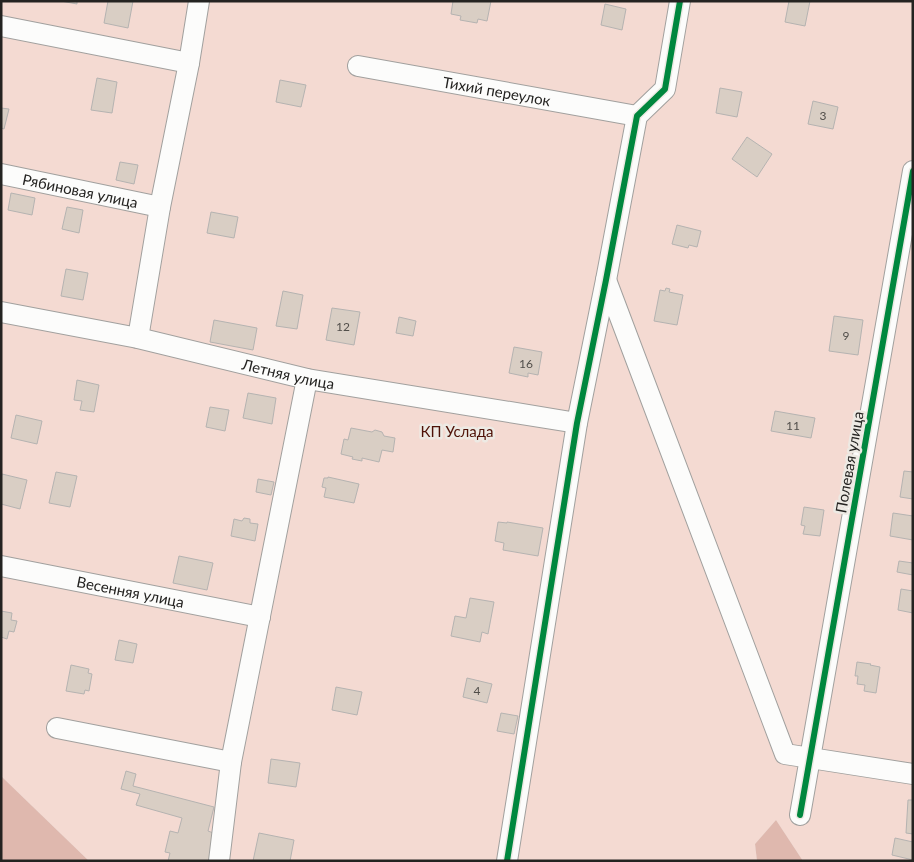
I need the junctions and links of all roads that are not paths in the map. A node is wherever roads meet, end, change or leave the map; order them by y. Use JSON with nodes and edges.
{"nodes":[{"id":1,"x":199,"y":1,"type":"edge"},
{"id":2,"x":680,"y":1,"type":"edge"},
{"id":3,"x":1,"y":26,"type":"edge"},
{"id":4,"x":189,"y":63,"type":"junction"},
{"id":5,"x":358,"y":66,"type":"dead end"},
{"id":6,"x":637,"y":116,"type":"junction"},
{"id":7,"x":913,"y":171,"type":"edge"},
{"id":8,"x":1,"y":174,"type":"edge"},
{"id":9,"x":160,"y":206,"type":"junction"},
{"id":10,"x":606,"y":280,"type":"junction"},
{"id":11,"x":1,"y":312,"type":"edge"},
{"id":12,"x":138,"y":338,"type":"junction"},
{"id":13,"x":307,"y":379,"type":"junction"},
{"id":14,"x":577,"y":423,"type":"junction"},
{"id":15,"x":1,"y":566,"type":"edge"},
{"id":16,"x":260,"y":617,"type":"junction"},
{"id":17,"x":58,"y":728,"type":"dead end"},
{"id":18,"x":810,"y":758,"type":"junction"},
{"id":19,"x":231,"y":762,"type":"junction"},
{"id":20,"x":913,"y":774,"type":"edge"},
{"id":21,"x":800,"y":815,"type":"dead end"},
{"id":22,"x":219,"y":861,"type":"edge"},
{"id":23,"x":507,"y":861,"type":"edge"}],
"edges":[{"from":1,"to":4,"type":"street"},
{"from":2,"to":6,"type":"street"},
{"from":3,"to":4,"type":"street"},
{"from":4,"to":9,"type":"street"},
{"from":5,"to":6,"type":"street","name":"Тихий переулок"},
{"from":6,"to":10,"type":"street"},
{"from":7,"to":18,"type":"street","name":"Полевая улица"},
{"from":8,"to":9,"type":"street","name":"Рябиновая улица"},
{"from":9,"to":12,"type":"street"},
{"from":10,"to":14,"type":"street"},
{"from":10,"to":18,"type":"street"},
{"from":11,"to":12,"type":"street","name":"Летняя улица"},
{"from":12,"to":13,"type":"street","name":"Летняя улица"},
{"from":13,"to":14,"type":"street","name":"Летняя улица"},
{"from":13,"to":16,"type":"street"},
{"from":14,"to":23,"type":"street"},
{"from":15,"to":16,"type":"street","name":"Весенняя улица"},
{"from":16,"to":19,"type":"street"},
{"from":17,"to":19,"type":"street"},
{"from":18,"to":20,"type":"street"},
{"from":18,"to":21,"type":"street","name":"Полевая улица"},
{"from":19,"to":22,"type":"street"}]}
